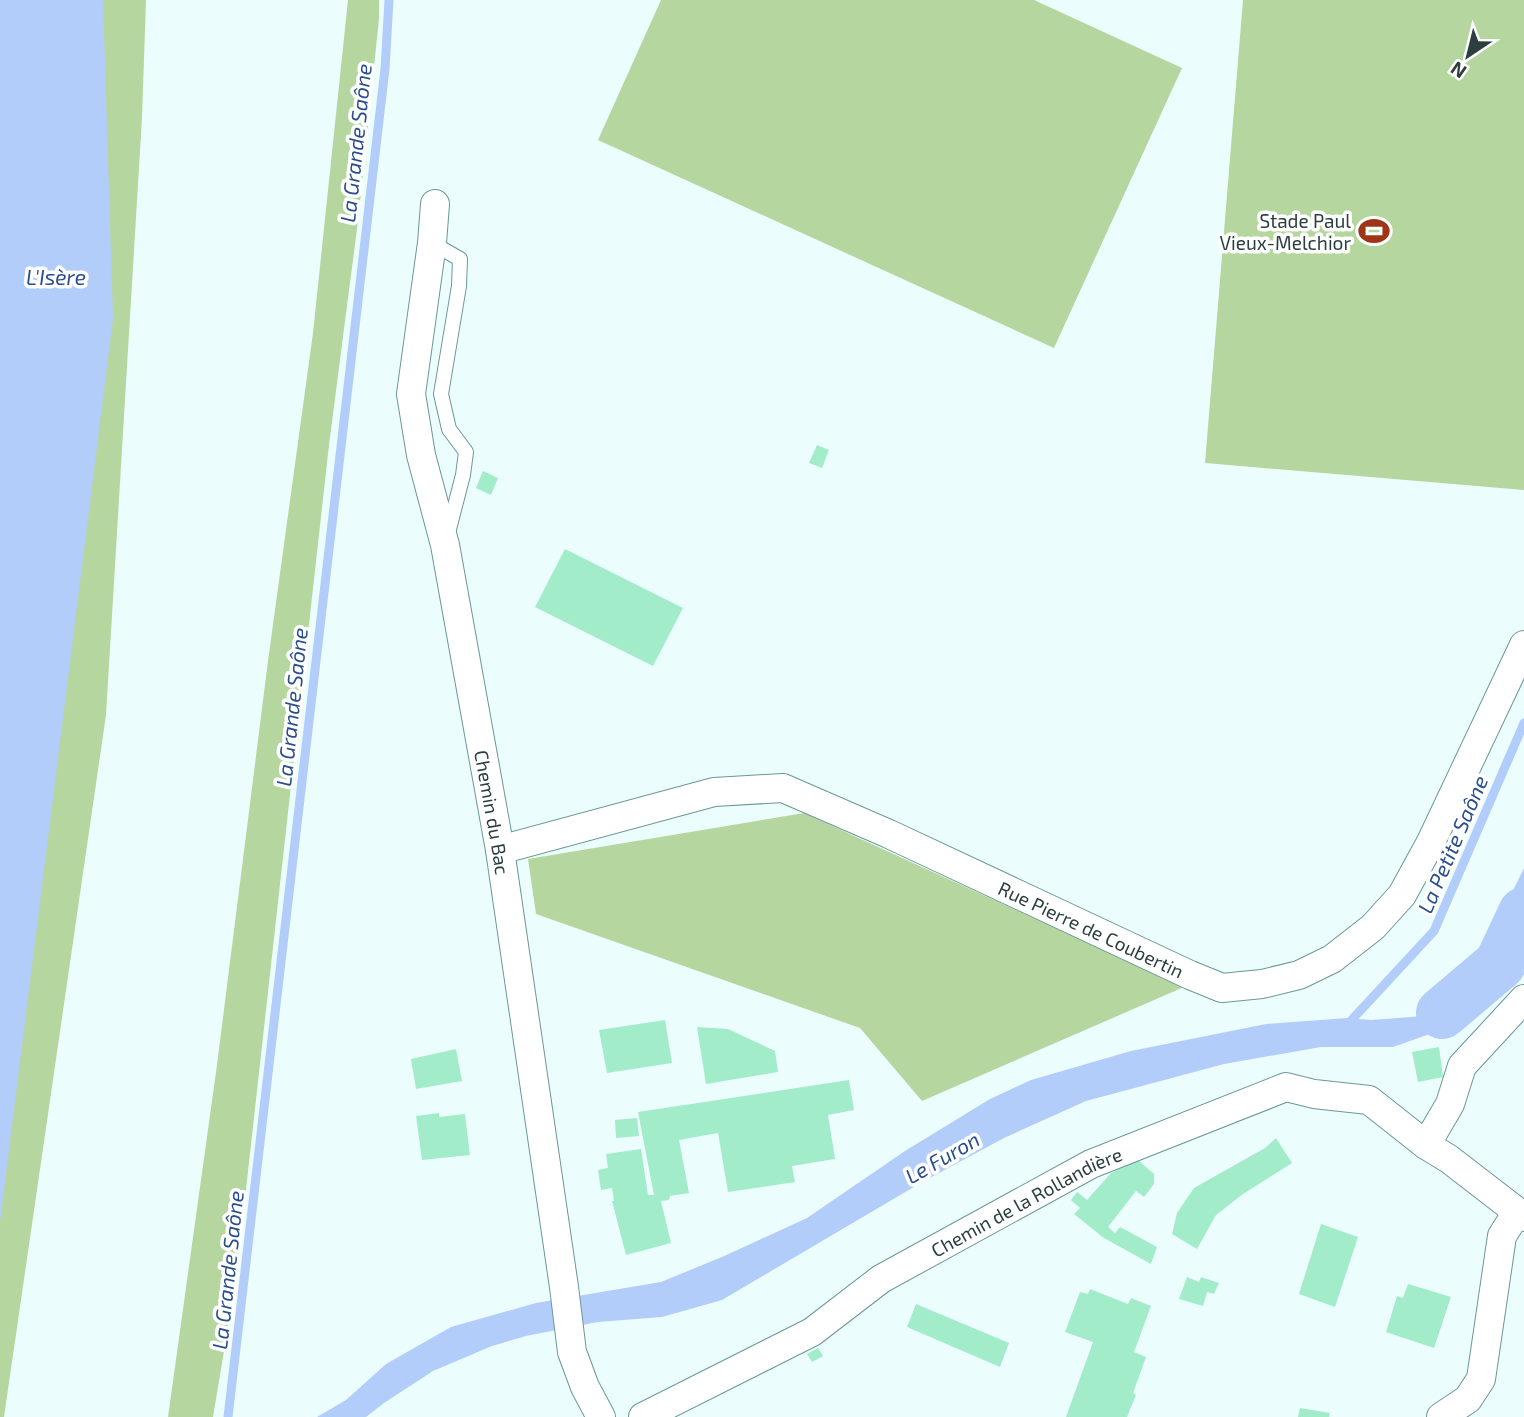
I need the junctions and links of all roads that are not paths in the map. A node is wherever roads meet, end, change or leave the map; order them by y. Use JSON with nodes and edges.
{"nodes":[{"id":1,"x":435,"y":204,"type":"dead end"},
{"id":2,"x":432,"y":243,"type":"junction"},
{"id":3,"x":445,"y":545,"type":"junction"},
{"id":4,"x":1524,"y":645,"type":"edge"},
{"id":5,"x":500,"y":850,"type":"junction"},
{"id":6,"x":1524,"y":999,"type":"edge"},
{"id":7,"x":1426,"y":1145,"type":"junction"},
{"id":8,"x":1521,"y":1214,"type":"edge"},
{"id":9,"x":601,"y":1417,"type":"edge"},
{"id":10,"x":643,"y":1417,"type":"edge"},
{"id":11,"x":1441,"y":1417,"type":"edge"}],
"edges":[{"from":1,"to":2,"type":"street","name":"Chemin du Bac"},
{"from":2,"to":3,"type":"street","name":"Chemin du Bac"},
{"from":2,"to":3,"type":"lane"},
{"from":3,"to":5,"type":"street","name":"Chemin du Bac"},
{"from":4,"to":5,"type":"street","name":"Rue Pierre de Coubertin"},
{"from":5,"to":9,"type":"street","name":"Chemin du Bac"},
{"from":6,"to":7,"type":"street"},
{"from":7,"to":8,"type":"street","name":"Chemin de la Rollandière"},
{"from":7,"to":10,"type":"street","name":"Chemin de la Rollandière"},
{"from":8,"to":11,"type":"street"}]}
